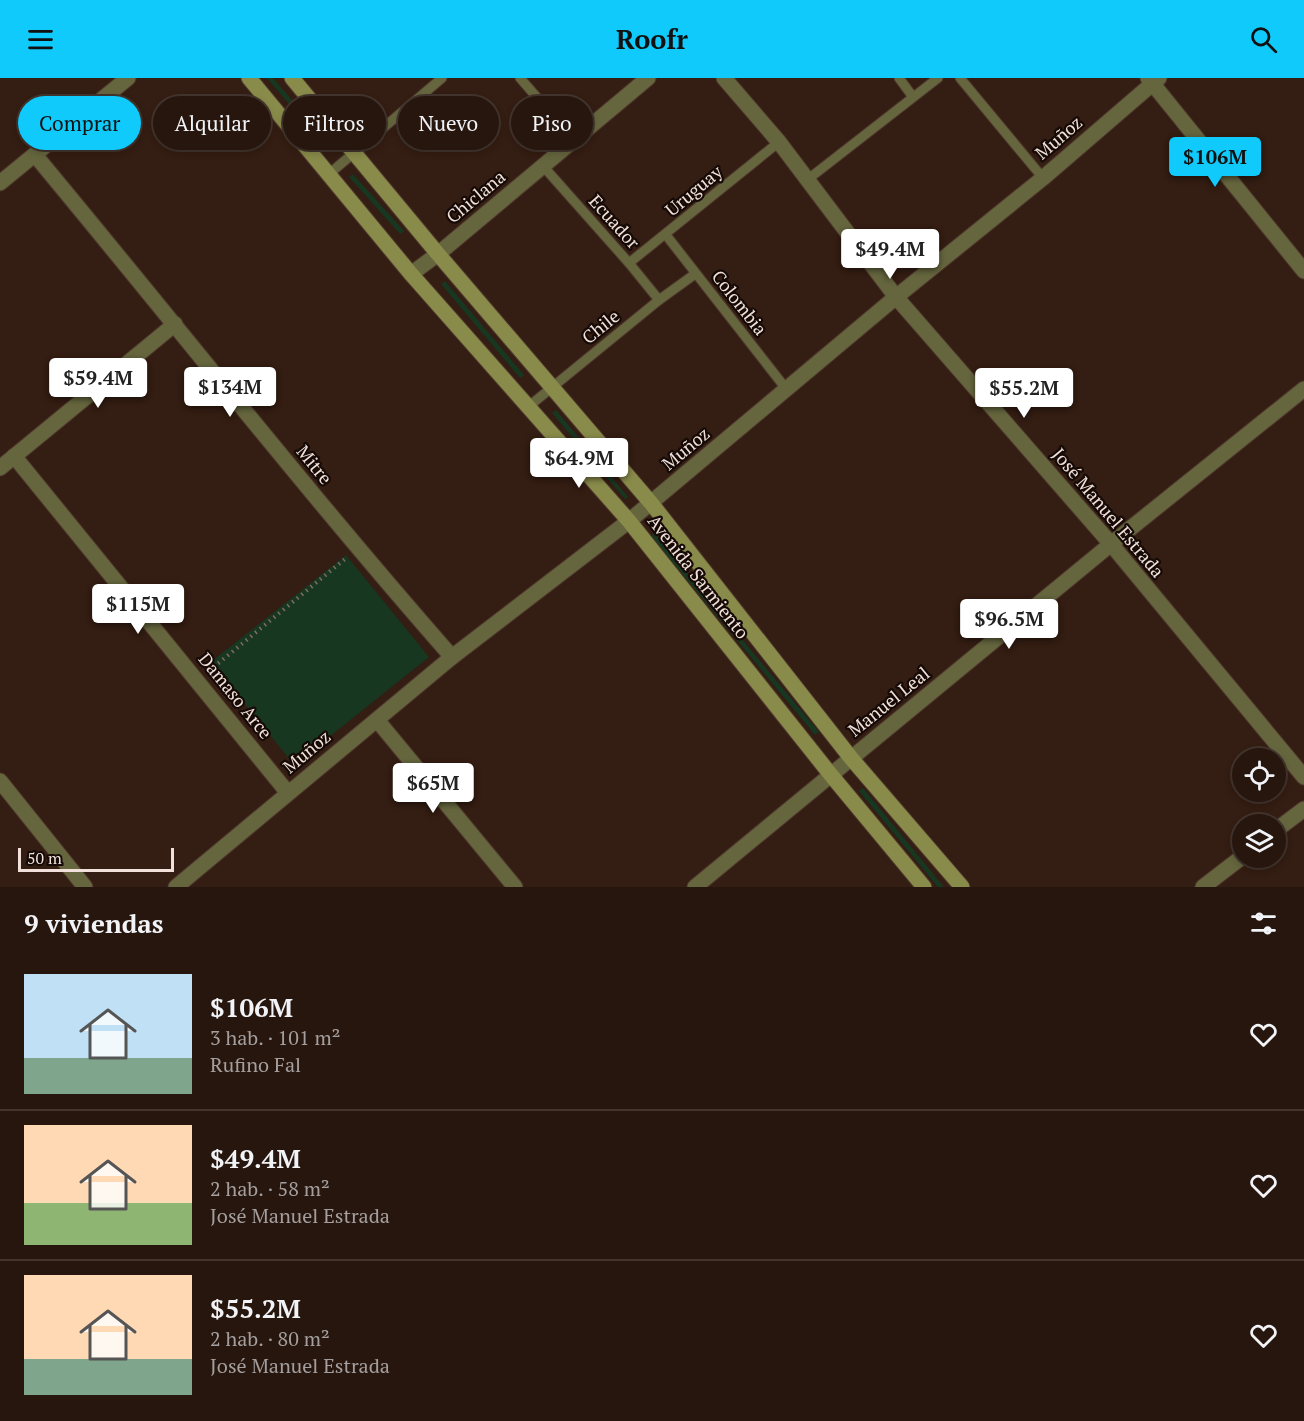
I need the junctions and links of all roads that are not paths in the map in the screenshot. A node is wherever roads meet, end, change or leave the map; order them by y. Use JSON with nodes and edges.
{"nodes":[{"id":1,"x":128,"y":78,"type":"edge"},
{"id":2,"x":249,"y":78,"type":"edge"},
{"id":3,"x":292,"y":78,"type":"edge"},
{"id":4,"x":442,"y":78,"type":"edge"},
{"id":5,"x":520,"y":78,"type":"edge"},
{"id":6,"x":648,"y":78,"type":"edge"},
{"id":7,"x":724,"y":78,"type":"edge"},
{"id":8,"x":899,"y":78,"type":"edge"},
{"id":9,"x":938,"y":78,"type":"edge"},
{"id":10,"x":960,"y":78,"type":"edge"},
{"id":11,"x":1153,"y":80,"type":"edge"},
{"id":12,"x":536,"y":96,"type":"edge"},
{"id":13,"x":913,"y":97,"type":"junction"},
{"id":14,"x":593,"y":124,"type":"edge"},
{"id":15,"x":778,"y":142,"type":"junction"},
{"id":16,"x":562,"y":150,"type":"edge"},
{"id":17,"x":354,"y":153,"type":"junction"},
{"id":18,"x":34,"y":155,"type":"junction"},
{"id":19,"x":543,"y":166,"type":"junction"},
{"id":20,"x":328,"y":174,"type":"junction"},
{"id":21,"x":1043,"y":178,"type":"junction"},
{"id":22,"x":807,"y":180,"type":"junction"},
{"id":23,"x":0,"y":183,"type":"edge"},
{"id":24,"x":666,"y":235,"type":"junction"},
{"id":25,"x":438,"y":254,"type":"junction"},
{"id":26,"x":629,"y":263,"type":"junction"},
{"id":27,"x":1304,"y":271,"type":"edge"},
{"id":28,"x":411,"y":274,"type":"junction"},
{"id":29,"x":695,"y":274,"type":"junction"},
{"id":30,"x":896,"y":297,"type":"junction"},
{"id":31,"x":659,"y":300,"type":"junction"},
{"id":32,"x":175,"y":324,"type":"junction"},
{"id":33,"x":551,"y":388,"type":"junction"},
{"id":34,"x":1304,"y":389,"type":"edge"},
{"id":35,"x":787,"y":390,"type":"junction"},
{"id":36,"x":528,"y":406,"type":"junction"},
{"id":37,"x":14,"y":456,"type":"junction"},
{"id":38,"x":0,"y":468,"type":"edge"},
{"id":39,"x":651,"y":503,"type":"junction"},
{"id":40,"x":629,"y":521,"type":"junction"},
{"id":41,"x":1111,"y":544,"type":"junction"},
{"id":42,"x":452,"y":657,"type":"junction"},
{"id":43,"x":377,"y":720,"type":"junction"},
{"id":44,"x":851,"y":758,"type":"junction"},
{"id":45,"x":831,"y":774,"type":"junction"},
{"id":46,"x":1304,"y":777,"type":"edge"},
{"id":47,"x":0,"y":781,"type":"edge"},
{"id":48,"x":288,"y":793,"type":"junction"},
{"id":49,"x":1304,"y":809,"type":"edge"},
{"id":50,"x":1286,"y":823,"type":"edge"},
{"id":51,"x":1232,"y":865,"type":"edge"},
{"id":52,"x":85,"y":887,"type":"edge"},
{"id":53,"x":176,"y":887,"type":"edge"},
{"id":54,"x":514,"y":887,"type":"edge"},
{"id":55,"x":695,"y":887,"type":"edge"},
{"id":56,"x":924,"y":887,"type":"edge"},
{"id":57,"x":962,"y":887,"type":"edge"},
{"id":58,"x":1203,"y":887,"type":"edge"}],
"edges":[{"from":1,"to":18,"type":"street"},
{"from":2,"to":20,"type":"main road","name":"Avenida Sarmiento"},
{"from":3,"to":17,"type":"main road","name":"Avenida Sarmiento"},
{"from":4,"to":17,"type":"lane"},
{"from":5,"to":12,"type":"lane"},
{"from":6,"to":14,"type":"street","name":"Chiclana"},
{"from":7,"to":15,"type":"street","name":"José Manuel Estrada"},
{"from":8,"to":13,"type":"lane"},
{"from":9,"to":13,"type":"lane"},
{"from":10,"to":21,"type":"lane"},
{"from":11,"to":21,"type":"street","name":"Muñoz"},
{"from":11,"to":27,"type":"street"},
{"from":13,"to":22,"type":"lane"},
{"from":15,"to":22,"type":"street","name":"José Manuel Estrada"},
{"from":15,"to":24,"type":"lane","name":"Uruguay"},
{"from":16,"to":19,"type":"street","name":"Chiclana"},
{"from":17,"to":20,"type":"lane"},
{"from":17,"to":25,"type":"main road","name":"Avenida Sarmiento"},
{"from":18,"to":23,"type":"street"},
{"from":18,"to":32,"type":"street","name":"Mitre"},
{"from":19,"to":25,"type":"street","name":"Chiclana"},
{"from":19,"to":26,"type":"lane","name":"Ecuador"},
{"from":20,"to":28,"type":"main road","name":"Avenida Sarmiento"},
{"from":21,"to":30,"type":"street","name":"Muñoz"},
{"from":22,"to":30,"type":"street","name":"José Manuel Estrada"},
{"from":24,"to":26,"type":"lane","name":"Uruguay"},
{"from":24,"to":29,"type":"lane","name":"Colombia"},
{"from":25,"to":28,"type":"street","name":"Chiclana"},
{"from":25,"to":33,"type":"main road","name":"Avenida Sarmiento"},
{"from":26,"to":31,"type":"lane","name":"Ecuador"},
{"from":28,"to":36,"type":"main road","name":"Avenida Sarmiento"},
{"from":29,"to":31,"type":"lane","name":"Chile"},
{"from":29,"to":35,"type":"lane","name":"Colombia"},
{"from":30,"to":35,"type":"street","name":"Muñoz"},
{"from":30,"to":41,"type":"street","name":"José Manuel Estrada"},
{"from":31,"to":33,"type":"lane","name":"Chile"},
{"from":32,"to":37,"type":"street"},
{"from":32,"to":42,"type":"street","name":"Mitre"},
{"from":33,"to":36,"type":"lane","name":"Chile"},
{"from":33,"to":39,"type":"main road","name":"Avenida Sarmiento"},
{"from":34,"to":41,"type":"street","name":"Manuel Leal"},
{"from":35,"to":39,"type":"street","name":"Muñoz"},
{"from":36,"to":40,"type":"main road","name":"Avenida Sarmiento"},
{"from":37,"to":38,"type":"street"},
{"from":37,"to":48,"type":"street","name":"Damaso Arce"},
{"from":39,"to":40,"type":"street","name":"Muñoz"},
{"from":39,"to":44,"type":"main road","name":"Avenida Sarmiento"},
{"from":40,"to":42,"type":"street","name":"Muñoz"},
{"from":40,"to":45,"type":"main road","name":"Avenida Sarmiento"},
{"from":41,"to":44,"type":"street","name":"Manuel Leal"},
{"from":41,"to":46,"type":"street","name":"José Manuel Estrada"},
{"from":42,"to":43,"type":"street","name":"Muñoz"},
{"from":43,"to":48,"type":"street","name":"Muñoz"},
{"from":43,"to":54,"type":"street"},
{"from":44,"to":45,"type":"street","name":"Manuel Leal"},
{"from":44,"to":57,"type":"main road","name":"Avenida Sarmiento"},
{"from":45,"to":55,"type":"street","name":"Manuel Leal"},
{"from":45,"to":56,"type":"main road","name":"Avenida Sarmiento"},
{"from":47,"to":52,"type":"street"},
{"from":48,"to":53,"type":"street","name":"Muñoz"},
{"from":49,"to":50,"type":"street"},
{"from":51,"to":58,"type":"street"}]}
